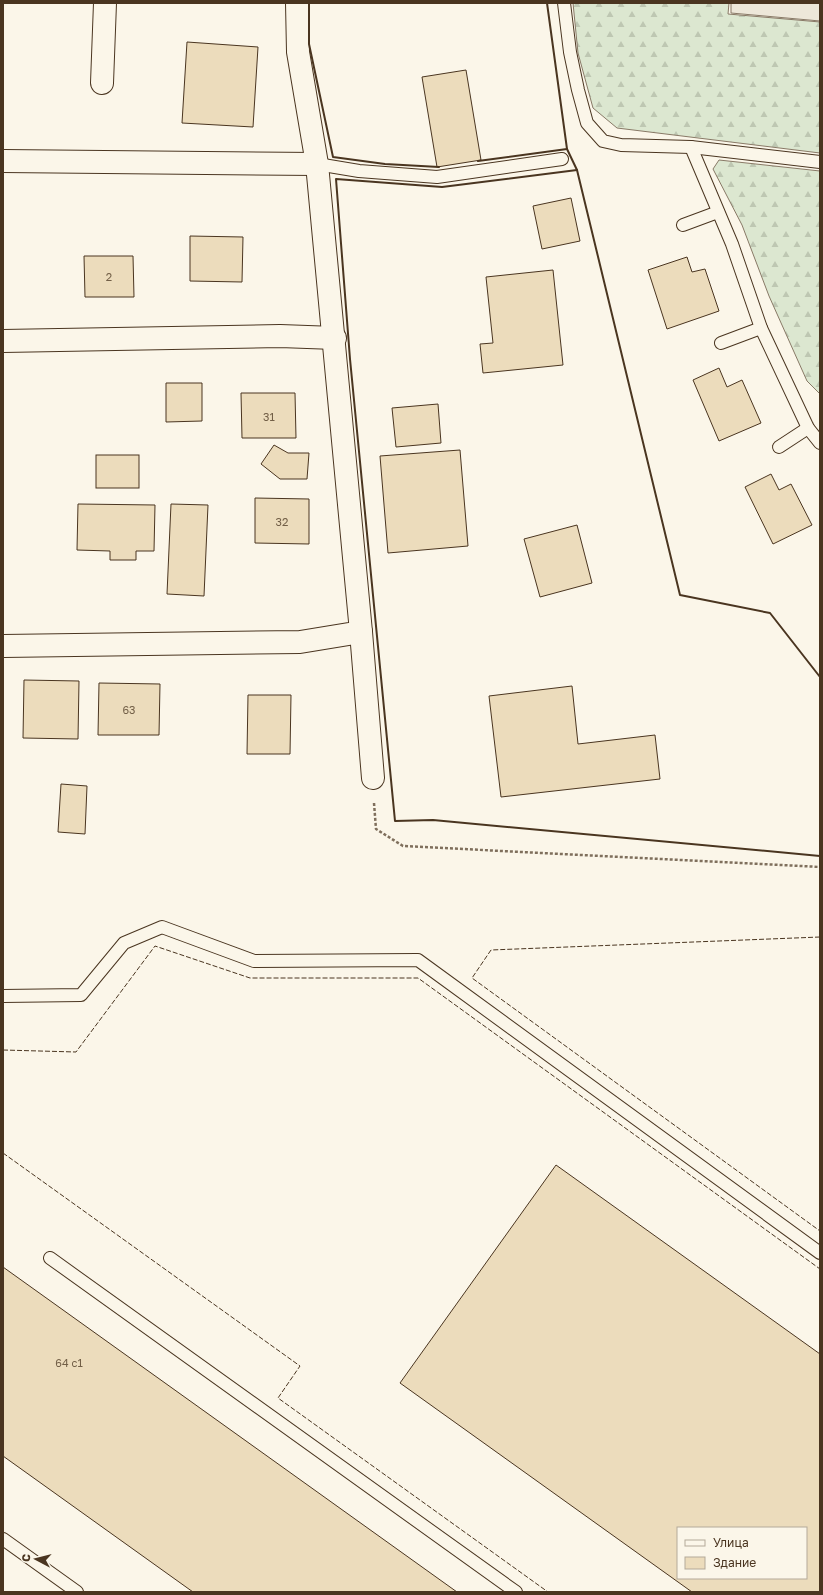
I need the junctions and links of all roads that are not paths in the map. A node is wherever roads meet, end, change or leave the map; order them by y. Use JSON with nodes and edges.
{"nodes":[{"id":1,"x":105,"y":3,"type":"edge"},
{"id":2,"x":297,"y":3,"type":"edge"},
{"id":3,"x":564,"y":3,"type":"edge"},
{"id":4,"x":102,"y":83,"type":"dead end"},
{"id":5,"x":691,"y":147,"type":"junction"},
{"id":6,"x":562,"y":159,"type":"dead end"},
{"id":7,"x":3,"y":162,"type":"edge"},
{"id":8,"x":820,"y":162,"type":"edge"},
{"id":9,"x":318,"y":164,"type":"junction"},
{"id":10,"x":718,"y":212,"type":"junction"},
{"id":11,"x":683,"y":225,"type":"dead end"},
{"id":12,"x":760,"y":328,"type":"junction"},
{"id":13,"x":335,"y":338,"type":"junction"},
{"id":14,"x":3,"y":341,"type":"edge"},
{"id":15,"x":721,"y":343,"type":"dead end"},
{"id":16,"x":808,"y":428,"type":"junction"},
{"id":17,"x":820,"y":443,"type":"edge"},
{"id":18,"x":779,"y":447,"type":"dead end"},
{"id":19,"x":361,"y":632,"type":"junction"},
{"id":20,"x":3,"y":646,"type":"edge"},
{"id":21,"x":373,"y":778,"type":"road end"},
{"id":22,"x":3,"y":996,"type":"edge"},
{"id":23,"x":820,"y":1253,"type":"edge"},
{"id":24,"x":50,"y":1258,"type":"dead end"},
{"id":25,"x":3,"y":1539,"type":"edge"},
{"id":26,"x":77,"y":1592,"type":"edge"},
{"id":27,"x":516,"y":1592,"type":"edge"}],
"edges":[{"from":1,"to":4,"type":"street"},
{"from":2,"to":9,"type":"street"},
{"from":3,"to":5,"type":"lane"},
{"from":5,"to":8,"type":"lane"},
{"from":5,"to":10,"type":"lane"},
{"from":6,"to":9,"type":"lane"},
{"from":7,"to":9,"type":"street"},
{"from":9,"to":13,"type":"street"},
{"from":10,"to":11,"type":"lane"},
{"from":10,"to":12,"type":"lane"},
{"from":12,"to":15,"type":"lane"},
{"from":12,"to":16,"type":"lane"},
{"from":13,"to":14,"type":"street"},
{"from":13,"to":19,"type":"street"},
{"from":16,"to":17,"type":"lane"},
{"from":16,"to":18,"type":"lane"},
{"from":19,"to":20,"type":"street"},
{"from":19,"to":21,"type":"street"},
{"from":22,"to":23,"type":"lane"},
{"from":24,"to":27,"type":"lane"},
{"from":25,"to":26,"type":"lane"}]}
